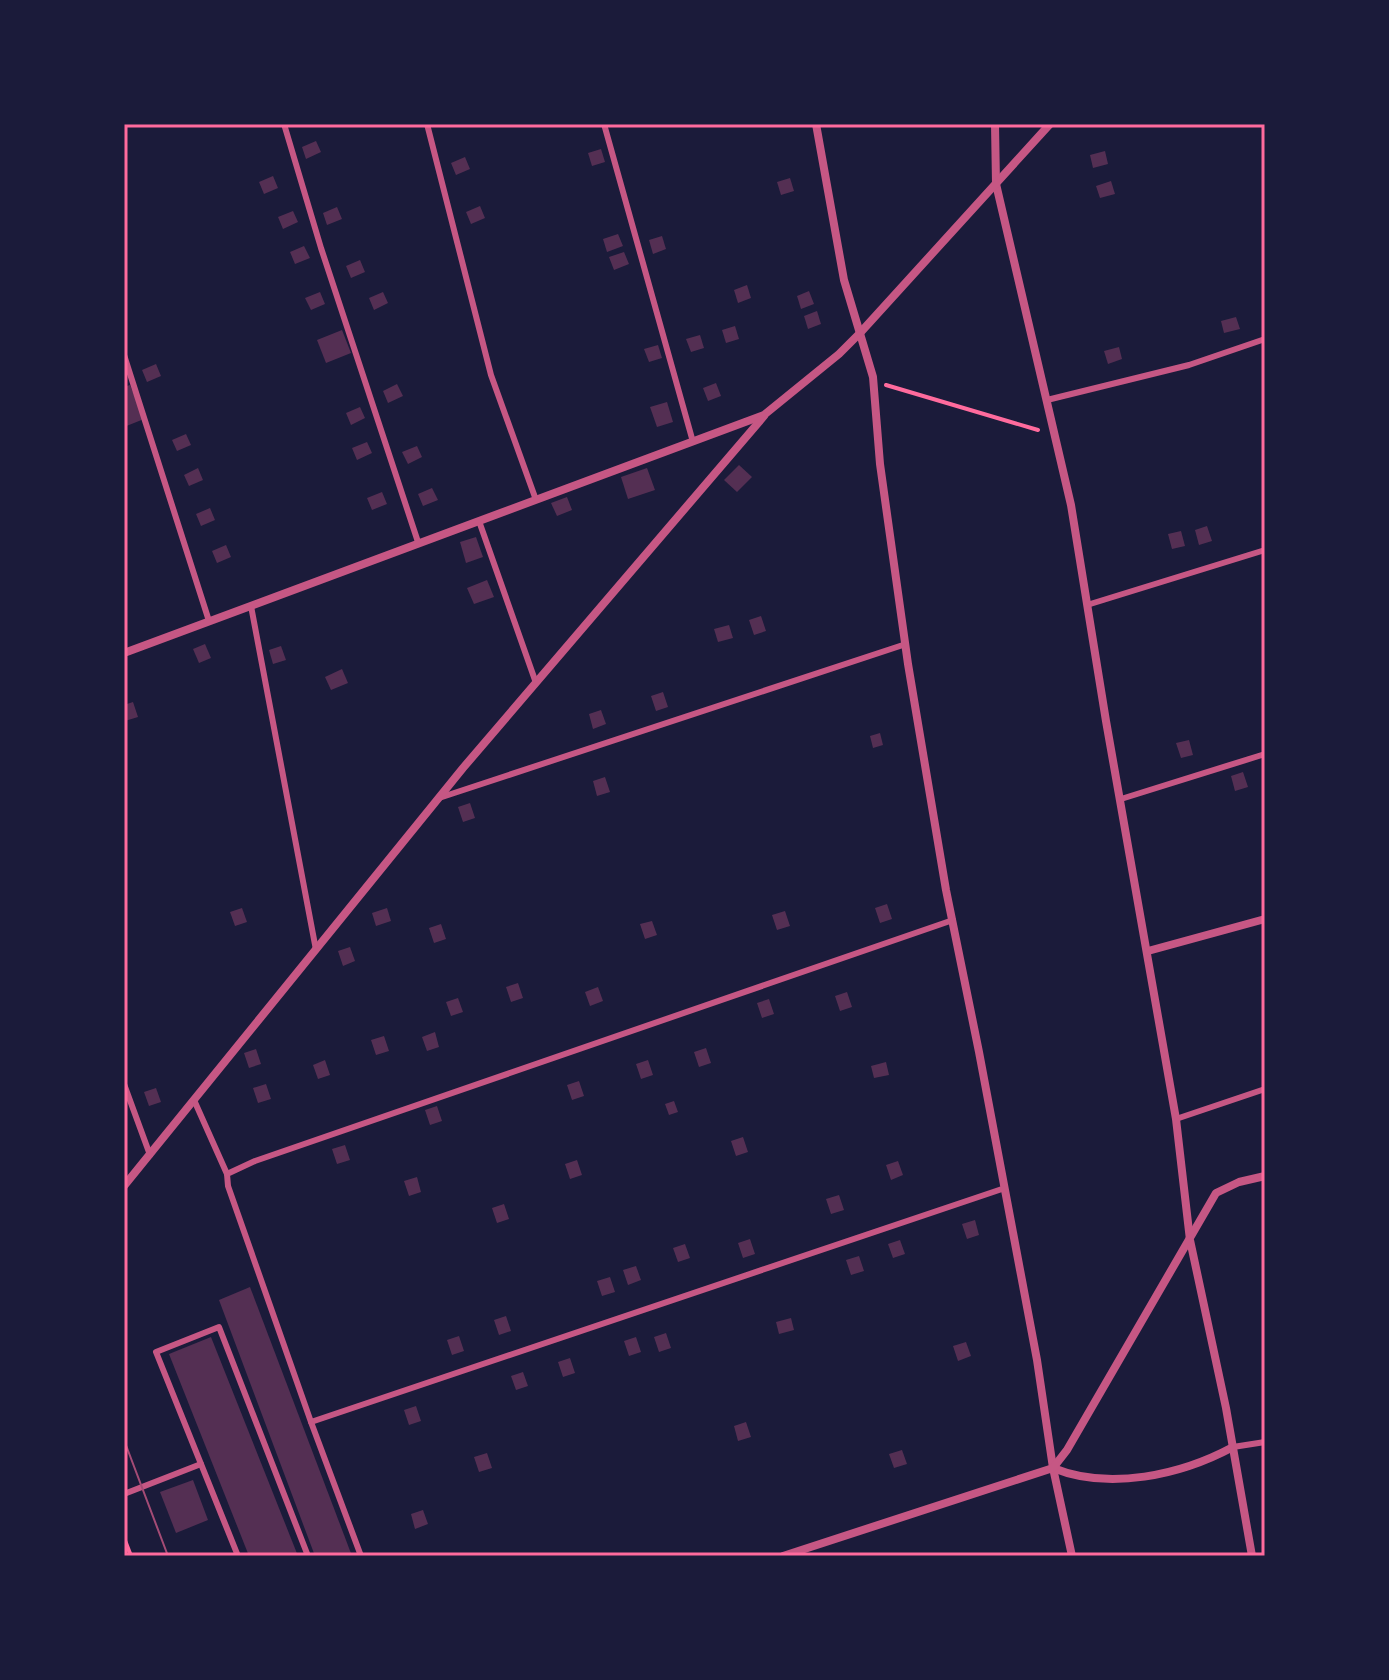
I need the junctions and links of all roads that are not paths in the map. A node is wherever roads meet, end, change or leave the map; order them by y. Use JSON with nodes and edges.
{"nodes":[{"id":1,"x":284,"y":124,"type":"edge"},
{"id":2,"x":427,"y":124,"type":"edge"},
{"id":3,"x":604,"y":124,"type":"edge"},
{"id":4,"x":816,"y":124,"type":"edge"},
{"id":5,"x":995,"y":124,"type":"edge"},
{"id":6,"x":1050,"y":124,"type":"edge"},
{"id":7,"x":996,"y":184,"type":"junction"},
{"id":8,"x":860,"y":333,"type":"junction"},
{"id":9,"x":1265,"y":339,"type":"edge"},
{"id":10,"x":124,"y":355,"type":"edge"},
{"id":11,"x":1047,"y":400,"type":"junction"},
{"id":12,"x":764,"y":415,"type":"junction"},
{"id":13,"x":693,"y":442,"type":"junction"},
{"id":14,"x":536,"y":500,"type":"junction"},
{"id":15,"x":479,"y":521,"type":"junction"},
{"id":16,"x":418,"y":542,"type":"junction"},
{"id":17,"x":1265,"y":550,"type":"edge"},
{"id":18,"x":1087,"y":605,"type":"junction"},
{"id":19,"x":251,"y":606,"type":"junction"},
{"id":20,"x":209,"y":621,"type":"junction"},
{"id":21,"x":906,"y":644,"type":"junction"},
{"id":22,"x":124,"y":653,"type":"edge"},
{"id":23,"x":536,"y":683,"type":"junction"},
{"id":24,"x":1265,"y":754,"type":"edge"},
{"id":25,"x":439,"y":798,"type":"junction"},
{"id":26,"x":1121,"y":799,"type":"junction"},
{"id":27,"x":1265,"y":919,"type":"edge"},
{"id":28,"x":953,"y":920,"type":"junction"},
{"id":29,"x":316,"y":950,"type":"junction"},
{"id":30,"x":1148,"y":951,"type":"junction"},
{"id":31,"x":124,"y":1084,"type":"edge"},
{"id":32,"x":1265,"y":1089,"type":"edge"},
{"id":33,"x":194,"y":1100,"type":"junction"},
{"id":34,"x":1176,"y":1119,"type":"junction"},
{"id":35,"x":150,"y":1155,"type":"junction"},
{"id":36,"x":227,"y":1174,"type":"junction"},
{"id":37,"x":1265,"y":1176,"type":"edge"},
{"id":38,"x":124,"y":1186,"type":"edge"},
{"id":39,"x":1005,"y":1188,"type":"junction"},
{"id":40,"x":1190,"y":1240,"type":"junction"},
{"id":41,"x":311,"y":1422,"type":"junction"},
{"id":42,"x":1265,"y":1442,"type":"edge"},
{"id":43,"x":1233,"y":1447,"type":"junction"},
{"id":44,"x":201,"y":1464,"type":"junction"},
{"id":45,"x":1053,"y":1468,"type":"junction"},
{"id":46,"x":124,"y":1494,"type":"edge"},
{"id":47,"x":238,"y":1556,"type":"edge"},
{"id":48,"x":308,"y":1556,"type":"edge"},
{"id":49,"x":361,"y":1556,"type":"edge"},
{"id":50,"x":783,"y":1556,"type":"edge"},
{"id":51,"x":1072,"y":1556,"type":"edge"},
{"id":52,"x":1252,"y":1556,"type":"edge"}],
"edges":[{"from":1,"to":16,"type":"lane"},
{"from":2,"to":14,"type":"lane"},
{"from":3,"to":13,"type":"lane"},
{"from":4,"to":8,"type":"street"},
{"from":5,"to":7,"type":"street"},
{"from":6,"to":7,"type":"street"},
{"from":7,"to":8,"type":"street"},
{"from":7,"to":11,"type":"street"},
{"from":8,"to":12,"type":"street"},
{"from":8,"to":21,"type":"street"},
{"from":9,"to":11,"type":"lane"},
{"from":10,"to":20,"type":"lane"},
{"from":11,"to":18,"type":"street"},
{"from":12,"to":13,"type":"street"},
{"from":12,"to":23,"type":"street"},
{"from":13,"to":14,"type":"street"},
{"from":14,"to":15,"type":"street"},
{"from":15,"to":16,"type":"street"},
{"from":15,"to":23,"type":"lane"},
{"from":16,"to":19,"type":"street"},
{"from":17,"to":18,"type":"lane"},
{"from":18,"to":26,"type":"street"},
{"from":19,"to":20,"type":"street"},
{"from":19,"to":29,"type":"lane"},
{"from":20,"to":22,"type":"street"},
{"from":21,"to":25,"type":"lane"},
{"from":21,"to":28,"type":"street"},
{"from":23,"to":25,"type":"street"},
{"from":24,"to":26,"type":"lane"},
{"from":25,"to":29,"type":"street"},
{"from":26,"to":30,"type":"street"},
{"from":27,"to":30,"type":"street"},
{"from":28,"to":36,"type":"lane"},
{"from":28,"to":39,"type":"street"},
{"from":29,"to":33,"type":"street"},
{"from":30,"to":34,"type":"street"},
{"from":31,"to":35,"type":"lane"},
{"from":32,"to":34,"type":"lane"},
{"from":33,"to":35,"type":"street"},
{"from":33,"to":36,"type":"lane"},
{"from":34,"to":40,"type":"street"},
{"from":35,"to":38,"type":"street"},
{"from":36,"to":41,"type":"lane"},
{"from":37,"to":40,"type":"street"},
{"from":39,"to":41,"type":"lane"},
{"from":39,"to":45,"type":"street"},
{"from":40,"to":43,"type":"street"},
{"from":40,"to":45,"type":"street"},
{"from":41,"to":49,"type":"lane"},
{"from":42,"to":43,"type":"lane"},
{"from":43,"to":45,"type":"street"},
{"from":43,"to":52,"type":"street"},
{"from":44,"to":46,"type":"lane"},
{"from":44,"to":47,"type":"lane"},
{"from":44,"to":48,"type":"lane"},
{"from":45,"to":50,"type":"street"},
{"from":45,"to":51,"type":"street"}]}
